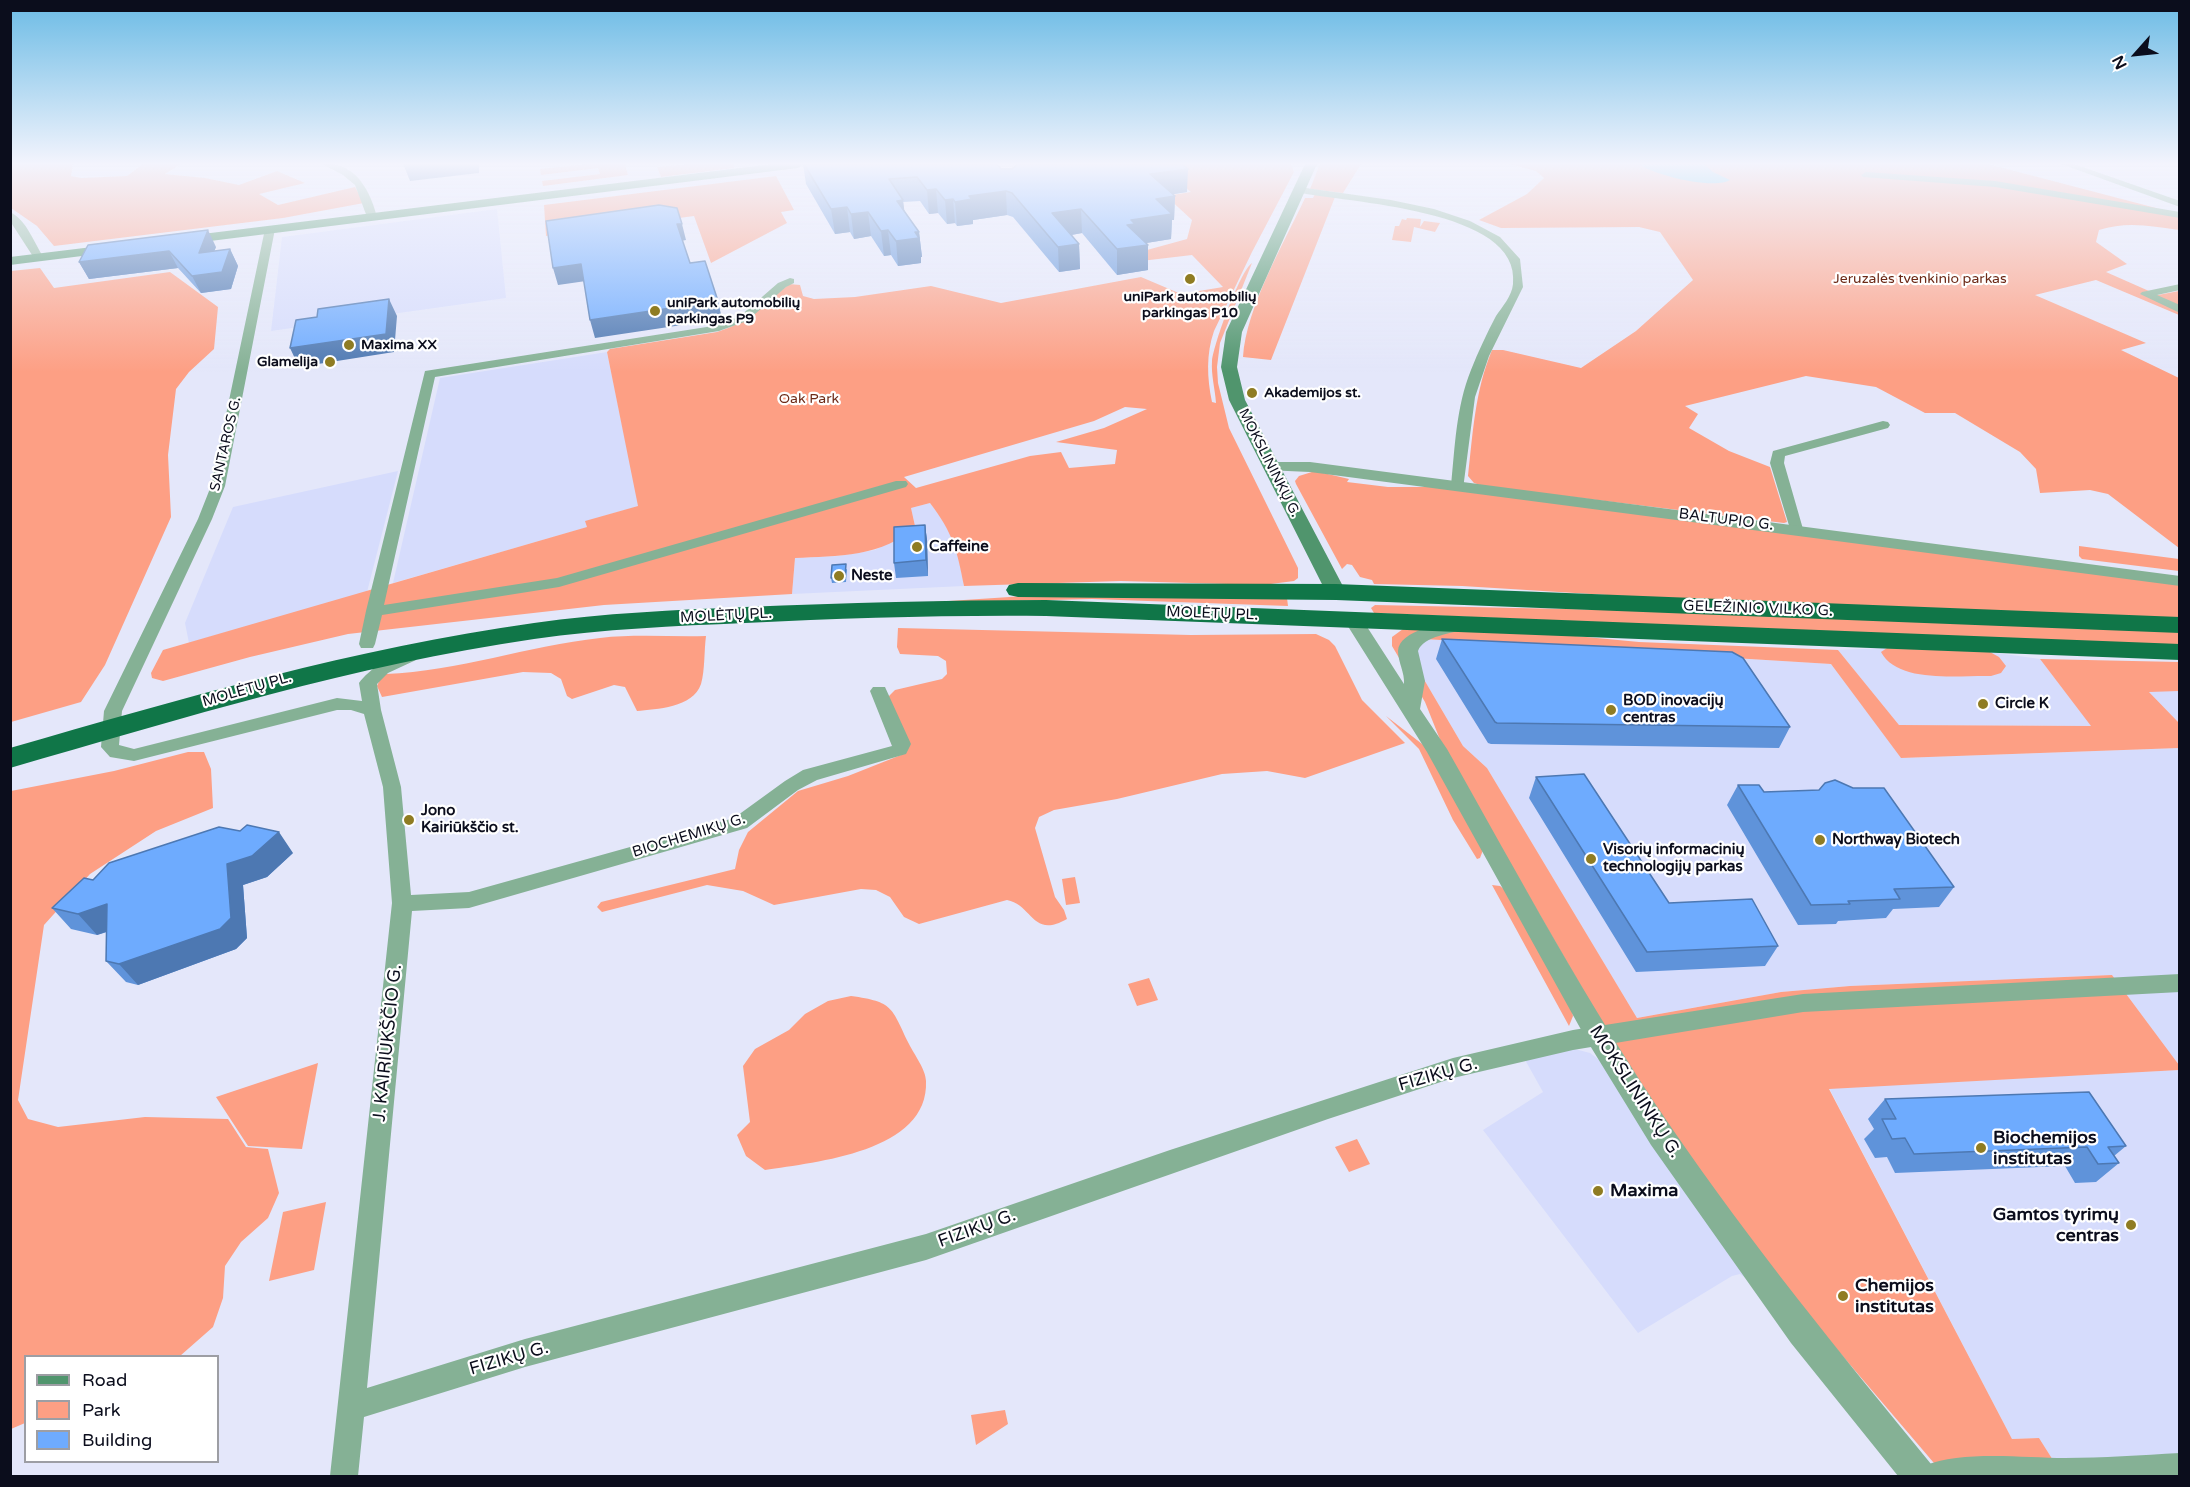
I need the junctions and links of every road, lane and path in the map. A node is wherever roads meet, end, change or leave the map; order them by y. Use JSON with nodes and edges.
{"nodes":[{"id":1,"x":26,"y":233,"type":"edge"},
{"id":2,"x":236,"y":233,"type":"edge"},
{"id":3,"x":269,"y":233,"type":"edge"},
{"id":4,"x":1279,"y":233,"type":"edge"},
{"id":5,"x":1485,"y":233,"type":"edge"},
{"id":6,"x":169,"y":242,"type":"edge"},
{"id":7,"x":135,"y":246,"type":"edge"},
{"id":8,"x":39,"y":258,"type":"junction"},
{"id":9,"x":10,"y":261,"type":"edge"},
{"id":10,"x":790,"y":281,"type":"dead end"},
{"id":11,"x":2180,"y":287,"type":"edge"},
{"id":12,"x":2180,"y":310,"type":"edge"},
{"id":13,"x":1883,"y":425,"type":"dead end"},
{"id":14,"x":1271,"y":467,"type":"junction"},
{"id":15,"x":901,"y":484,"type":"dead end"},
{"id":16,"x":1458,"y":486,"type":"junction"},
{"id":17,"x":1796,"y":529,"type":"junction"},
{"id":18,"x":2180,"y":581,"type":"edge"},
{"id":19,"x":1336,"y":592,"type":"junction"},
{"id":20,"x":374,"y":611,"type":"junction"},
{"id":21,"x":1353,"y":620,"type":"junction"},
{"id":22,"x":1460,"y":625,"type":"junction"},
{"id":23,"x":2180,"y":625,"type":"edge"},
{"id":24,"x":367,"y":644,"type":"junction"},
{"id":25,"x":429,"y":648,"type":"junction"},
{"id":26,"x":2180,"y":652,"type":"edge"},
{"id":27,"x":879,"y":691,"type":"dead end"},
{"id":28,"x":372,"y":710,"type":"junction"},
{"id":29,"x":1410,"y":710,"type":"junction"},
{"id":30,"x":112,"y":720,"type":"junction"},
{"id":31,"x":10,"y":740,"type":"edge"},
{"id":32,"x":10,"y":758,"type":"edge"},
{"id":33,"x":402,"y":903,"type":"junction"},
{"id":34,"x":2180,"y":983,"type":"edge"},
{"id":35,"x":1598,"y":1036,"type":"junction"},
{"id":36,"x":351,"y":1407,"type":"junction"},
{"id":37,"x":2180,"y":1468,"type":"edge"},
{"id":38,"x":344,"y":1476,"type":"edge"},
{"id":39,"x":1919,"y":1476,"type":"edge"},
{"id":40,"x":1934,"y":1476,"type":"edge"}],
"edges":[{"from":1,"to":8,"type":"street"},
{"from":2,"to":6,"type":"main road"},
{"from":3,"to":30,"type":"street","name":"SANTAROS G."},
{"from":4,"to":14,"type":"main road","name":"MOKSLININKŲ G."},
{"from":5,"to":16,"type":"street"},
{"from":7,"to":8,"type":"main road"},
{"from":8,"to":9,"type":"main road"},
{"from":10,"to":20,"type":"street"},
{"from":11,"to":12,"type":"street"},
{"from":13,"to":17,"type":"street"},
{"from":14,"to":16,"type":"street","name":"BALTUPIO G."},
{"from":14,"to":19,"type":"main road","name":"MOKSLININKŲ G."},
{"from":15,"to":20,"type":"street"},
{"from":16,"to":17,"type":"street","name":"BALTUPIO G."},
{"from":17,"to":18,"type":"street","name":"BALTUPIO G."},
{"from":19,"to":21,"type":"highway"},
{"from":19,"to":23,"type":"highway","name":"GELEŽINIO VILKO G."},
{"from":19,"to":24,"type":"highway","name":"MOLĖTŲ PL."},
{"from":20,"to":24,"type":"street"},
{"from":21,"to":22,"type":"highway","name":"GELEŽINIO VILKO G."},
{"from":21,"to":25,"type":"highway","name":"MOLĖTŲ PL."},
{"from":21,"to":29,"type":"street","name":"MOKSLININKŲ G."},
{"from":22,"to":26,"type":"highway","name":"GELEŽINIO VILKO G."},
{"from":22,"to":29,"type":"street"},
{"from":24,"to":30,"type":"highway","name":"MOLĖTŲ PL."},
{"from":25,"to":28,"type":"street","name":"J. KAIRIŪKŠČIO G."},
{"from":25,"to":30,"type":"highway","name":"MOLĖTŲ PL."},
{"from":27,"to":33,"type":"street","name":"BIOCHEMIKŲ G."},
{"from":28,"to":30,"type":"street"},
{"from":28,"to":33,"type":"street","name":"J. KAIRIŪKŠČIO G."},
{"from":29,"to":35,"type":"street","name":"MOKSLININKŲ G."},
{"from":30,"to":31,"type":"highway","name":"MOLĖTŲ PL."},
{"from":30,"to":32,"type":"highway","name":"MOLĖTŲ PL."},
{"from":33,"to":36,"type":"street","name":"J. KAIRIŪKŠČIO G."},
{"from":34,"to":35,"type":"street","name":"FIZIKŲ G."},
{"from":35,"to":36,"type":"street","name":"FIZIKŲ G."},
{"from":35,"to":39,"type":"street","name":"MOKSLININKŲ G."},
{"from":36,"to":38,"type":"street","name":"J. KAIRIŪKŠČIO G."},
{"from":37,"to":40,"type":"street"}]}
